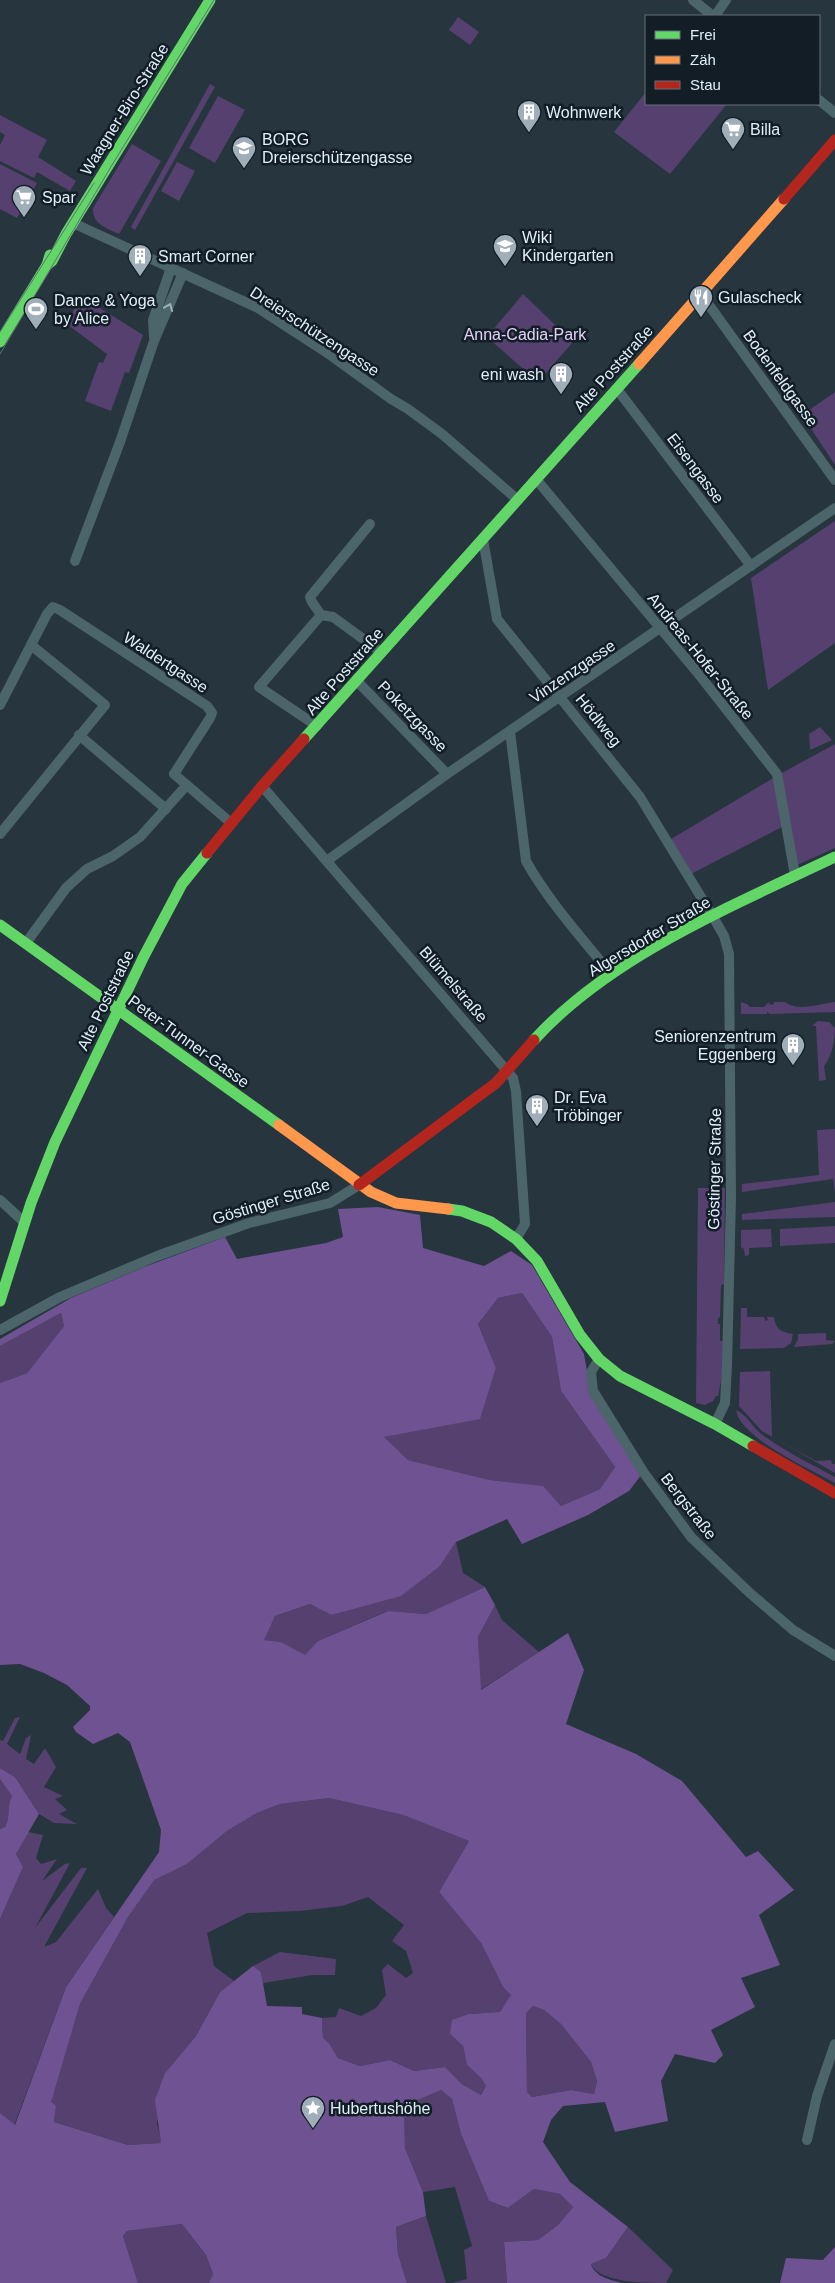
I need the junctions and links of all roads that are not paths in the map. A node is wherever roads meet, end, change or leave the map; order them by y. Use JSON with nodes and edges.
{"nodes":[{"id":1,"x":210,"y":0,"type":"edge"},
{"id":2,"x":693,"y":0,"type":"edge"},
{"id":3,"x":726,"y":0,"type":"edge"},
{"id":4,"x":713,"y":15,"type":"edge"},
{"id":5,"x":715,"y":15,"type":"edge"},
{"id":6,"x":820,"y":101,"type":"edge"},
{"id":7,"x":835,"y":113,"type":"edge"},
{"id":8,"x":835,"y":140,"type":"edge"},
{"id":9,"x":72,"y":223,"type":"junction"},
{"id":10,"x":171,"y":268,"type":"junction"},
{"id":11,"x":183,"y":273,"type":"junction"},
{"id":12,"x":701,"y":294,"type":"junction"},
{"id":13,"x":154,"y":341,"type":"junction"},
{"id":14,"x":0,"y":342,"type":"edge"},
{"id":15,"x":617,"y":389,"type":"junction"},
{"id":16,"x":536,"y":479,"type":"junction"},
{"id":17,"x":835,"y":480,"type":"edge"},
{"id":18,"x":518,"y":500,"type":"junction"},
{"id":19,"x":835,"y":508,"type":"edge"},
{"id":20,"x":370,"y":524,"type":"dead end"},
{"id":21,"x":483,"y":539,"type":"junction"},
{"id":22,"x":75,"y":561,"type":"dead end"},
{"id":23,"x":752,"y":566,"type":"junction"},
{"id":24,"x":322,"y":615,"type":"junction"},
{"id":25,"x":660,"y":630,"type":"junction"},
{"id":26,"x":31,"y":645,"type":"junction"},
{"id":27,"x":382,"y":652,"type":"junction"},
{"id":28,"x":356,"y":680,"type":"junction"},
{"id":29,"x":561,"y":696,"type":"junction"},
{"id":30,"x":0,"y":705,"type":"edge"},
{"id":31,"x":317,"y":726,"type":"junction"},
{"id":32,"x":510,"y":730,"type":"junction"},
{"id":33,"x":79,"y":735,"type":"junction"},
{"id":34,"x":447,"y":774,"type":"junction"},
{"id":35,"x":186,"y":786,"type":"junction"},
{"id":36,"x":262,"y":786,"type":"junction"},
{"id":37,"x":166,"y":809,"type":"junction"},
{"id":38,"x":231,"y":823,"type":"junction"},
{"id":39,"x":0,"y":834,"type":"edge"},
{"id":40,"x":835,"y":856,"type":"edge"},
{"id":41,"x":328,"y":860,"type":"junction"},
{"id":42,"x":795,"y":875,"type":"junction"},
{"id":43,"x":712,"y":915,"type":"junction"},
{"id":44,"x":2,"y":929,"type":"edge"},
{"id":45,"x":26,"y":943,"type":"junction"},
{"id":46,"x":611,"y":974,"type":"junction"},
{"id":47,"x":119,"y":1011,"type":"junction"},
{"id":48,"x":509,"y":1070,"type":"junction"},
{"id":49,"x":359,"y":1185,"type":"junction"},
{"id":50,"x":0,"y":1200,"type":"edge"},
{"id":51,"x":25,"y":1223,"type":"junction"},
{"id":52,"x":516,"y":1239,"type":"junction"},
{"id":53,"x":0,"y":1301,"type":"edge"},
{"id":54,"x":0,"y":1330,"type":"edge"},
{"id":55,"x":599,"y":1359,"type":"junction"},
{"id":56,"x":715,"y":1424,"type":"junction"},
{"id":57,"x":835,"y":1492,"type":"edge"},
{"id":58,"x":835,"y":1656,"type":"edge"},
{"id":59,"x":835,"y":2044,"type":"edge"},
{"id":60,"x":807,"y":2140,"type":"dead end"}],
"edges":[{"from":1,"to":9,"type":"main road","name":"Waagner-Biro-Straße"},
{"from":2,"to":4,"type":"street"},
{"from":3,"to":5,"type":"street"},
{"from":6,"to":7,"type":"street"},
{"from":8,"to":12,"type":"main road","name":"Alte Poststraße"},
{"from":9,"to":10,"type":"street","name":"Dreierschützengasse"},
{"from":9,"to":14,"type":"main road","name":"Waagner-Biro-Straße"},
{"from":10,"to":11,"type":"street","name":"Dreierschützengasse"},
{"from":10,"to":13,"type":"street"},
{"from":13,"to":11,"type":"street","one_way":true},
{"from":11,"to":18,"type":"street","name":"Dreierschützengasse"},
{"from":12,"to":15,"type":"main road","name":"Alte Poststraße"},
{"from":12,"to":17,"type":"street","name":"Bodenfeldgasse"},
{"from":13,"to":22,"type":"street"},
{"from":15,"to":16,"type":"main road","name":"Alte Poststraße"},
{"from":15,"to":23,"type":"street","name":"Eisengasse"},
{"from":16,"to":18,"type":"main road","name":"Alte Poststraße"},
{"from":16,"to":25,"type":"street","name":"Andreas-Hofer-Straße"},
{"from":18,"to":21,"type":"main road","name":"Alte Poststraße"},
{"from":19,"to":23,"type":"street","name":"Vinzenzgasse"},
{"from":20,"to":24,"type":"street"},
{"from":21,"to":27,"type":"main road","name":"Alte Poststraße"},
{"from":21,"to":29,"type":"street","name":"Hödlweg"},
{"from":23,"to":25,"type":"street","name":"Vinzenzgasse"},
{"from":24,"to":27,"type":"street"},
{"from":24,"to":31,"type":"street"},
{"from":25,"to":29,"type":"street","name":"Vinzenzgasse"},
{"from":25,"to":42,"type":"street","name":"Andreas-Hofer-Straße"},
{"from":26,"to":30,"type":"street"},
{"from":26,"to":33,"type":"street"},
{"from":26,"to":35,"type":"street","name":"Waldertgasse"},
{"from":27,"to":28,"type":"main road","name":"Alte Poststraße"},
{"from":28,"to":31,"type":"main road","name":"Alte Poststraße"},
{"from":28,"to":34,"type":"street","name":"Poketzgasse"},
{"from":29,"to":32,"type":"street","name":"Vinzenzgasse"},
{"from":29,"to":43,"type":"street","name":"Hödlweg"},
{"from":31,"to":36,"type":"main road","name":"Alte Poststraße"},
{"from":32,"to":34,"type":"street","name":"Vinzenzgasse"},
{"from":32,"to":46,"type":"street"},
{"from":33,"to":37,"type":"street"},
{"from":33,"to":39,"type":"street"},
{"from":34,"to":41,"type":"street","name":"Vinzenzgasse"},
{"from":35,"to":37,"type":"street"},
{"from":35,"to":38,"type":"street","name":"Waldertgasse"},
{"from":36,"to":38,"type":"main road","name":"Alte Poststraße"},
{"from":36,"to":41,"type":"street","name":"Blümelstraße"},
{"from":37,"to":45,"type":"street"},
{"from":38,"to":47,"type":"main road","name":"Alte Poststraße"},
{"from":40,"to":42,"type":"main road","name":"Algersdorfer Straße"},
{"from":41,"to":48,"type":"street","name":"Blümelstraße"},
{"from":42,"to":43,"type":"main road","name":"Algersdorfer Straße"},
{"from":43,"to":46,"type":"main road","name":"Algersdorfer Straße"},
{"from":43,"to":56,"type":"street","name":"Göstinger Straße"},
{"from":44,"to":45,"type":"main road","name":"Peter-Tunner-Gasse"},
{"from":45,"to":47,"type":"main road","name":"Peter-Tunner-Gasse"},
{"from":46,"to":48,"type":"main road","name":"Algersdorfer Straße"},
{"from":47,"to":49,"type":"main road","name":"Peter-Tunner-Gasse"},
{"from":47,"to":51,"type":"main road","name":"Alte Poststraße"},
{"from":48,"to":49,"type":"main road","name":"Algersdorfer Straße"},
{"from":48,"to":52,"type":"street","name":"Blümelstraße"},
{"from":49,"to":52,"type":"main road"},
{"from":49,"to":54,"type":"street","name":"Göstinger Straße"},
{"from":50,"to":51,"type":"street"},
{"from":51,"to":53,"type":"main road","name":"Alte Poststraße"},
{"from":52,"to":55,"type":"main road"},
{"from":55,"to":56,"type":"main road"},
{"from":55,"to":58,"type":"street","name":"Bergstraße"},
{"from":56,"to":57,"type":"main road"},
{"from":59,"to":60,"type":"street"}]}
